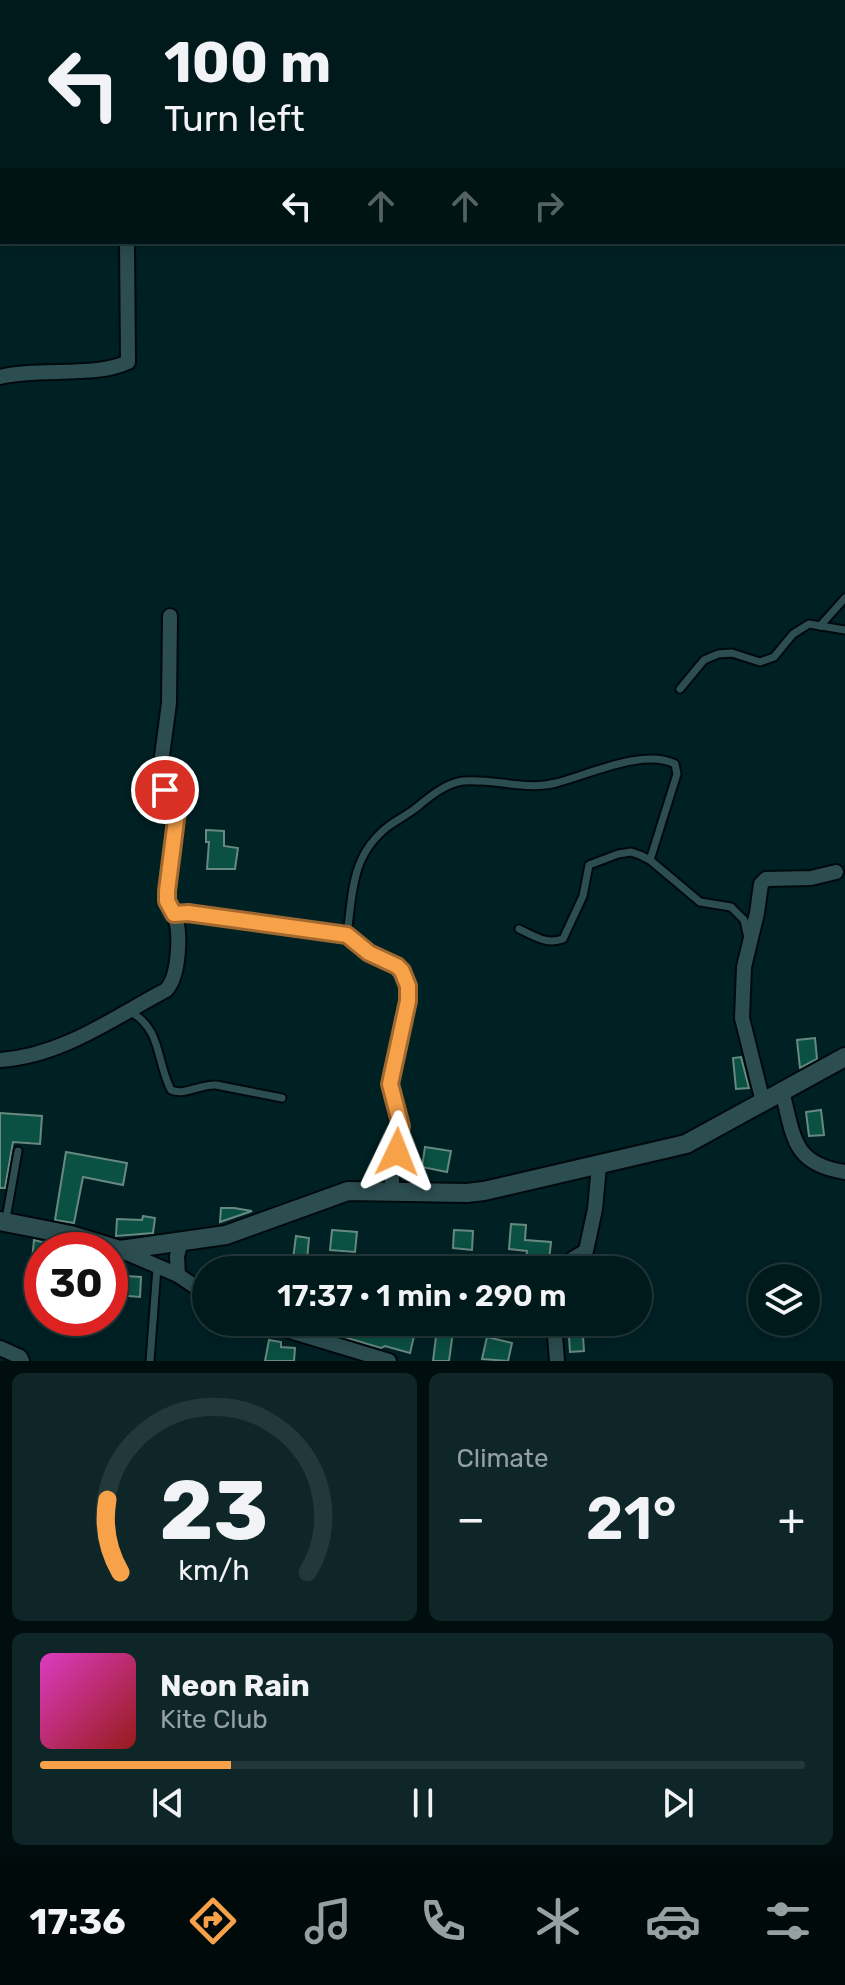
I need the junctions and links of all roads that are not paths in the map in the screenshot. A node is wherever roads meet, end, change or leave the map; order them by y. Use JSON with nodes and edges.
{"nodes":[{"id":1,"x":127,"y":244,"type":"edge"},
{"id":2,"x":0,"y":377,"type":"edge"},
{"id":3,"x":845,"y":598,"type":"edge"},
{"id":4,"x":170,"y":616,"type":"dead end"},
{"id":5,"x":820,"y":626,"type":"junction"},
{"id":6,"x":845,"y":630,"type":"edge"},
{"id":7,"x":680,"y":689,"type":"dead end"},
{"id":8,"x":650,"y":860,"type":"junction"},
{"id":9,"x":836,"y":872,"type":"dead end"},
{"id":10,"x":174,"y":914,"type":"junction"},
{"id":11,"x":519,"y":929,"type":"dead end"},
{"id":12,"x":347,"y":935,"type":"junction"},
{"id":13,"x":749,"y":940,"type":"junction"},
{"id":14,"x":129,"y":1011,"type":"junction"},
{"id":15,"x":845,"y":1057,"type":"edge"},
{"id":16,"x":0,"y":1060,"type":"edge"},
{"id":17,"x":782,"y":1091,"type":"junction"},
{"id":18,"x":282,"y":1098,"type":"dead end"},
{"id":19,"x":763,"y":1102,"type":"junction"},
{"id":20,"x":18,"y":1151,"type":"dead end"},
{"id":21,"x":599,"y":1166,"type":"junction"},
{"id":22,"x":845,"y":1172,"type":"edge"},
{"id":23,"x":392,"y":1191,"type":"junction"},
{"id":24,"x":3,"y":1221,"type":"edge"},
{"id":25,"x":56,"y":1232,"type":"edge"},
{"id":26,"x":181,"y":1242,"type":"junction"},
{"id":27,"x":128,"y":1249,"type":"edge"},
{"id":28,"x":128,"y":1253,"type":"edge"},
{"id":29,"x":577,"y":1256,"type":"edge"},
{"id":30,"x":157,"y":1266,"type":"junction"},
{"id":31,"x":178,"y":1275,"type":"junction"},
{"id":32,"x":192,"y":1284,"type":"edge"},
{"id":33,"x":306,"y":1336,"type":"edge"},
{"id":34,"x":555,"y":1336,"type":"edge"},
{"id":35,"x":0,"y":1348,"type":"edge"},
{"id":36,"x":22,"y":1361,"type":"edge"},
{"id":37,"x":150,"y":1361,"type":"edge"},
{"id":38,"x":389,"y":1361,"type":"edge"},
{"id":39,"x":557,"y":1361,"type":"edge"}],
"edges":[{"from":1,"to":2,"type":"street"},
{"from":3,"to":5,"type":"lane"},
{"from":4,"to":10,"type":"street"},
{"from":5,"to":6,"type":"lane"},
{"from":5,"to":7,"type":"lane"},
{"from":8,"to":11,"type":"lane"},
{"from":8,"to":12,"type":"lane"},
{"from":8,"to":13,"type":"lane"},
{"from":9,"to":13,"type":"street"},
{"from":10,"to":12,"type":"street"},
{"from":10,"to":14,"type":"street"},
{"from":12,"to":23,"type":"street"},
{"from":13,"to":19,"type":"street"},
{"from":14,"to":16,"type":"street"},
{"from":14,"to":18,"type":"lane"},
{"from":15,"to":17,"type":"street"},
{"from":17,"to":19,"type":"street"},
{"from":17,"to":22,"type":"street"},
{"from":19,"to":21,"type":"street"},
{"from":20,"to":24,"type":"lane"},
{"from":21,"to":23,"type":"street"},
{"from":21,"to":29,"type":"street"},
{"from":23,"to":26,"type":"street"},
{"from":24,"to":25,"type":"street"},
{"from":26,"to":27,"type":"street"},
{"from":26,"to":31,"type":"street"},
{"from":28,"to":30,"type":"street"},
{"from":30,"to":31,"type":"street"},
{"from":30,"to":37,"type":"lane"},
{"from":31,"to":32,"type":"street"},
{"from":33,"to":38,"type":"street"},
{"from":34,"to":39,"type":"street"},
{"from":35,"to":36,"type":"street"}]}
